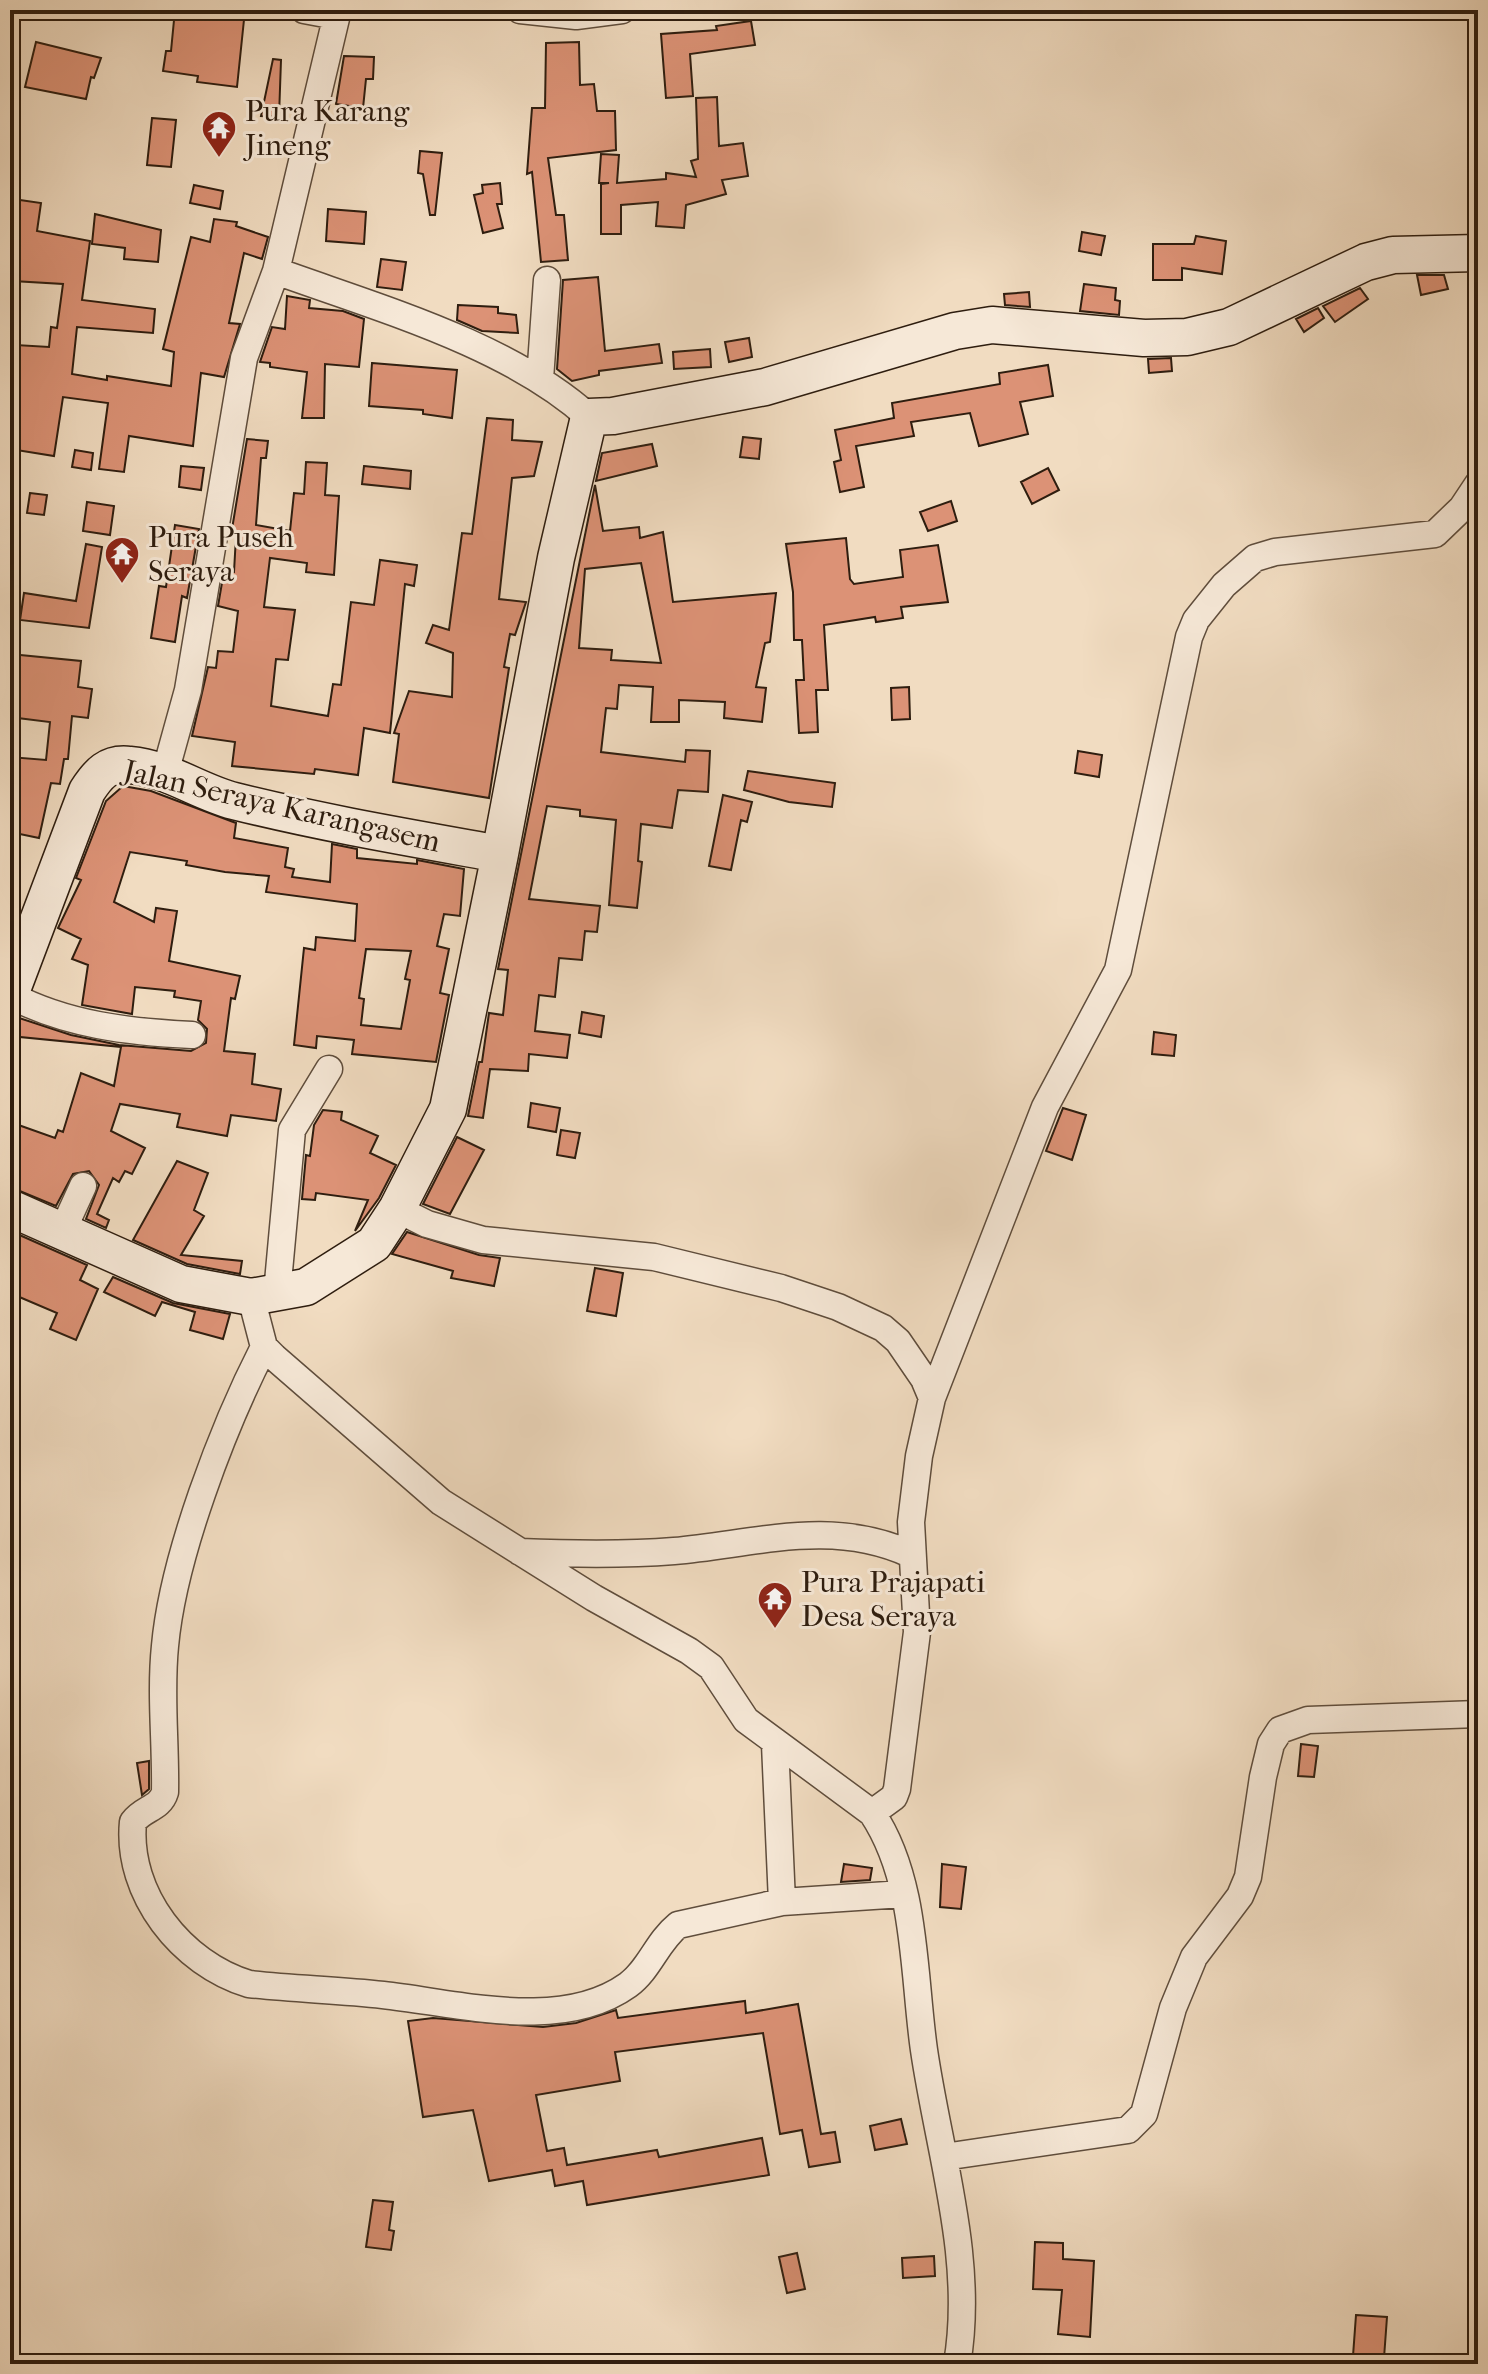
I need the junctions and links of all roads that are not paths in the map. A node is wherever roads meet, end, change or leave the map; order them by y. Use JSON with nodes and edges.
{"nodes":[{"id":1,"x":304,"y":10,"type":"edge"},
{"id":2,"x":520,"y":10,"type":"edge"},
{"id":3,"x":622,"y":10,"type":"edge"},
{"id":4,"x":337,"y":13,"type":"edge"},
{"id":5,"x":1478,"y":253,"type":"edge"},
{"id":6,"x":276,"y":271,"type":"junction"},
{"id":7,"x":547,"y":280,"type":"dead end"},
{"id":8,"x":540,"y":379,"type":"junction"},
{"id":9,"x":589,"y":417,"type":"junction"},
{"id":10,"x":1478,"y":484,"type":"edge"},
{"id":11,"x":165,"y":773,"type":"junction"},
{"id":12,"x":500,"y":854,"type":"junction"},
{"id":13,"x":10,"y":995,"type":"edge"},
{"id":14,"x":192,"y":1035,"type":"dead end"},
{"id":15,"x":329,"y":1069,"type":"dead end"},
{"id":16,"x":83,"y":1186,"type":"dead end"},
{"id":17,"x":10,"y":1208,"type":"edge"},
{"id":18,"x":397,"y":1209,"type":"junction"},
{"id":19,"x":62,"y":1232,"type":"junction"},
{"id":20,"x":264,"y":1295,"type":"junction"},
{"id":21,"x":264,"y":1347,"type":"junction"},
{"id":22,"x":932,"y":1398,"type":"junction"},
{"id":23,"x":520,"y":1552,"type":"junction"},
{"id":24,"x":910,"y":1554,"type":"junction"},
{"id":25,"x":1478,"y":1714,"type":"edge"},
{"id":26,"x":775,"y":1744,"type":"junction"},
{"id":27,"x":872,"y":1813,"type":"junction"},
{"id":28,"x":903,"y":1894,"type":"junction"},
{"id":29,"x":782,"y":1902,"type":"junction"},
{"id":30,"x":944,"y":2157,"type":"junction"},
{"id":31,"x":957,"y":2364,"type":"edge"}],
"edges":[{"from":1,"to":4,"type":"street"},
{"from":2,"to":3,"type":"street"},
{"from":4,"to":6,"type":"street"},
{"from":5,"to":9,"type":"street"},
{"from":6,"to":8,"type":"street"},
{"from":6,"to":11,"type":"street"},
{"from":7,"to":8,"type":"street"},
{"from":8,"to":9,"type":"street"},
{"from":9,"to":12,"type":"street"},
{"from":10,"to":22,"type":"street"},
{"from":11,"to":12,"type":"street","name":"Jalan Seraya Karangasem"},
{"from":11,"to":13,"type":"street","name":"Jalan Seraya Karangasem"},
{"from":12,"to":18,"type":"street"},
{"from":13,"to":14,"type":"street"},
{"from":15,"to":20,"type":"street"},
{"from":16,"to":19,"type":"street"},
{"from":17,"to":19,"type":"street"},
{"from":18,"to":20,"type":"street"},
{"from":18,"to":22,"type":"street"},
{"from":19,"to":20,"type":"street"},
{"from":20,"to":21,"type":"street"},
{"from":21,"to":23,"type":"street"},
{"from":21,"to":29,"type":"street"},
{"from":22,"to":24,"type":"street"},
{"from":23,"to":24,"type":"street"},
{"from":23,"to":26,"type":"street"},
{"from":24,"to":27,"type":"street"},
{"from":25,"to":30,"type":"street"},
{"from":26,"to":27,"type":"street"},
{"from":26,"to":29,"type":"street"},
{"from":27,"to":28,"type":"street"},
{"from":28,"to":29,"type":"street"},
{"from":28,"to":30,"type":"street"},
{"from":30,"to":31,"type":"street"}]}
